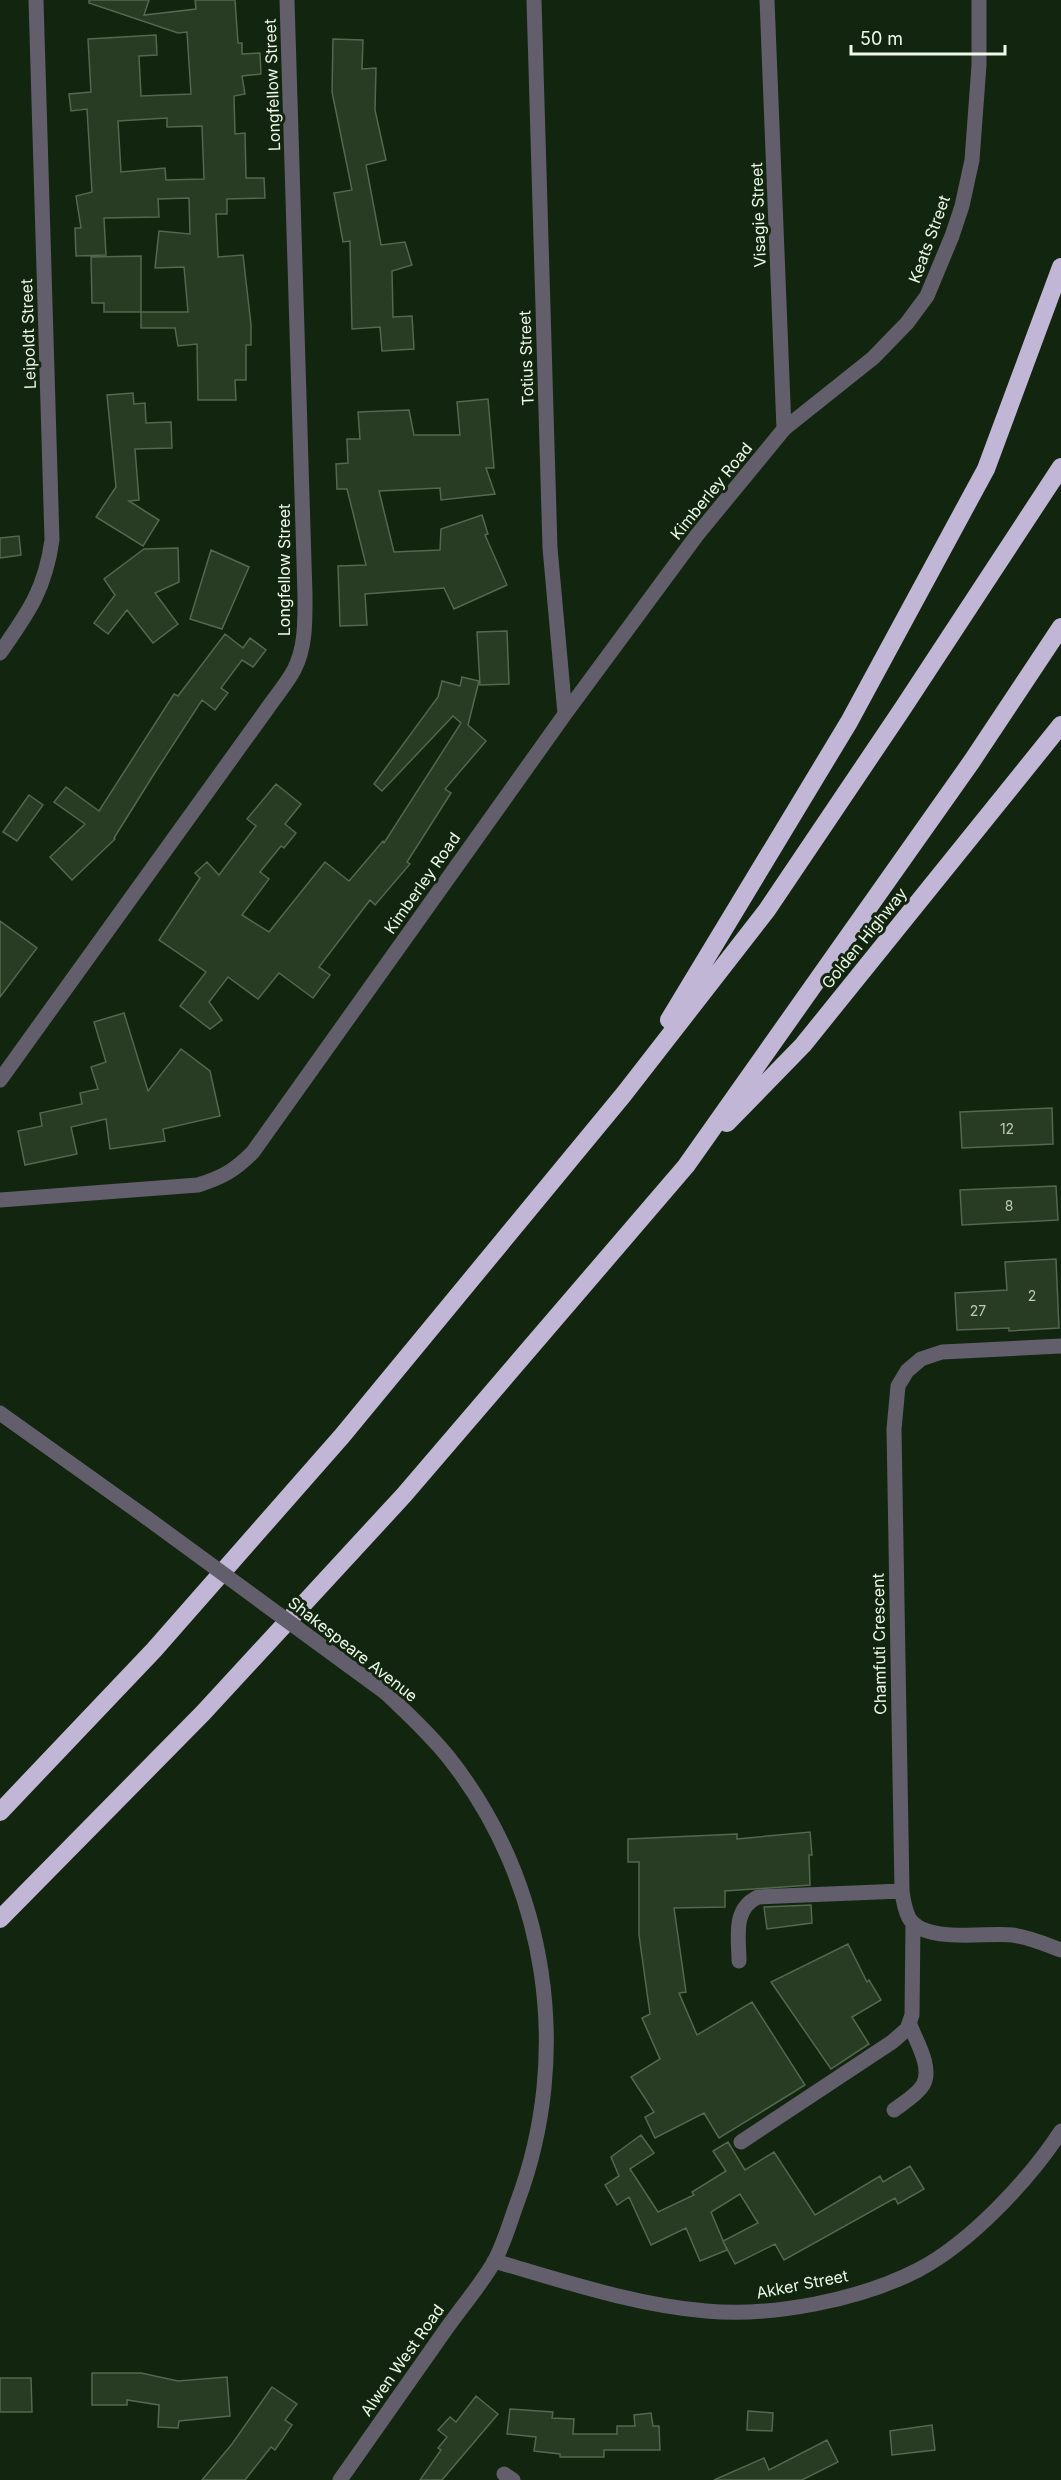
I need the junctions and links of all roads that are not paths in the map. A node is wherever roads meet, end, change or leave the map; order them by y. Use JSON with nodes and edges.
{"nodes":[{"id":1,"x":36,"y":0,"type":"edge"},
{"id":2,"x":287,"y":0,"type":"edge"},
{"id":3,"x":534,"y":0,"type":"edge"},
{"id":4,"x":767,"y":0,"type":"edge"},
{"id":5,"x":979,"y":0,"type":"edge"},
{"id":6,"x":1061,"y":267,"type":"edge"},
{"id":7,"x":784,"y":429,"type":"junction"},
{"id":8,"x":1061,"y":467,"type":"edge"},
{"id":9,"x":1061,"y":627,"type":"edge"},
{"id":10,"x":0,"y":653,"type":"edge"},
{"id":11,"x":565,"y":714,"type":"junction"},
{"id":12,"x":1061,"y":725,"type":"edge"},
{"id":13,"x":0,"y":1080,"type":"edge"},
{"id":14,"x":624,"y":1094,"type":"junction"},
{"id":15,"x":686,"y":1166,"type":"junction"},
{"id":16,"x":0,"y":1200,"type":"edge"},
{"id":17,"x":1061,"y":1346,"type":"edge"},
{"id":18,"x":0,"y":1413,"type":"edge"},
{"id":19,"x":0,"y":1812,"type":"edge"},
{"id":20,"x":902,"y":1891,"type":"junction"},
{"id":21,"x":0,"y":1919,"type":"edge"},
{"id":22,"x":913,"y":1923,"type":"junction"},
{"id":23,"x":1061,"y":1950,"type":"edge"},
{"id":24,"x":739,"y":1961,"type":"dead end"},
{"id":25,"x":910,"y":2025,"type":"junction"},
{"id":26,"x":894,"y":2110,"type":"dead end"},
{"id":27,"x":1061,"y":2131,"type":"edge"},
{"id":28,"x":741,"y":2142,"type":"dead end"},
{"id":29,"x":1056,"y":2151,"type":"edge"},
{"id":30,"x":494,"y":2261,"type":"junction"},
{"id":31,"x":339,"y":2480,"type":"edge"}],
"edges":[{"from":1,"to":10,"type":"street","name":"Leipoldt Street"},
{"from":2,"to":13,"type":"street","name":"Longfellow Street"},
{"from":3,"to":11,"type":"street","name":"Totius Street"},
{"from":4,"to":7,"type":"street","name":"Visagie Street"},
{"from":5,"to":7,"type":"street","name":"Keats Street"},
{"from":6,"to":14,"type":"highway"},
{"from":7,"to":11,"type":"street","name":"Kimberley Road"},
{"from":8,"to":14,"type":"highway"},
{"from":9,"to":15,"type":"highway"},
{"from":11,"to":16,"type":"street","name":"Kimberley Road"},
{"from":12,"to":15,"type":"highway","name":"Golden Highway"},
{"from":14,"to":19,"type":"highway"},
{"from":15,"to":21,"type":"highway"},
{"from":17,"to":20,"type":"street","name":"Chamfuti Crescent"},
{"from":18,"to":30,"type":"street","name":"Shakespeare Avenue","bridge":true},
{"from":20,"to":22,"type":"street","name":"Chamfuti Crescent"},
{"from":20,"to":24,"type":"street"},
{"from":22,"to":23,"type":"street"},
{"from":22,"to":25,"type":"street","name":"Chamfuti Crescent"},
{"from":25,"to":26,"type":"street"},
{"from":25,"to":28,"type":"street"},
{"from":27,"to":29,"type":"street","name":"Akker Street"},
{"from":29,"to":30,"type":"street","name":"Akker Street"},
{"from":30,"to":31,"type":"street","name":"Alwen West Road"}]}
